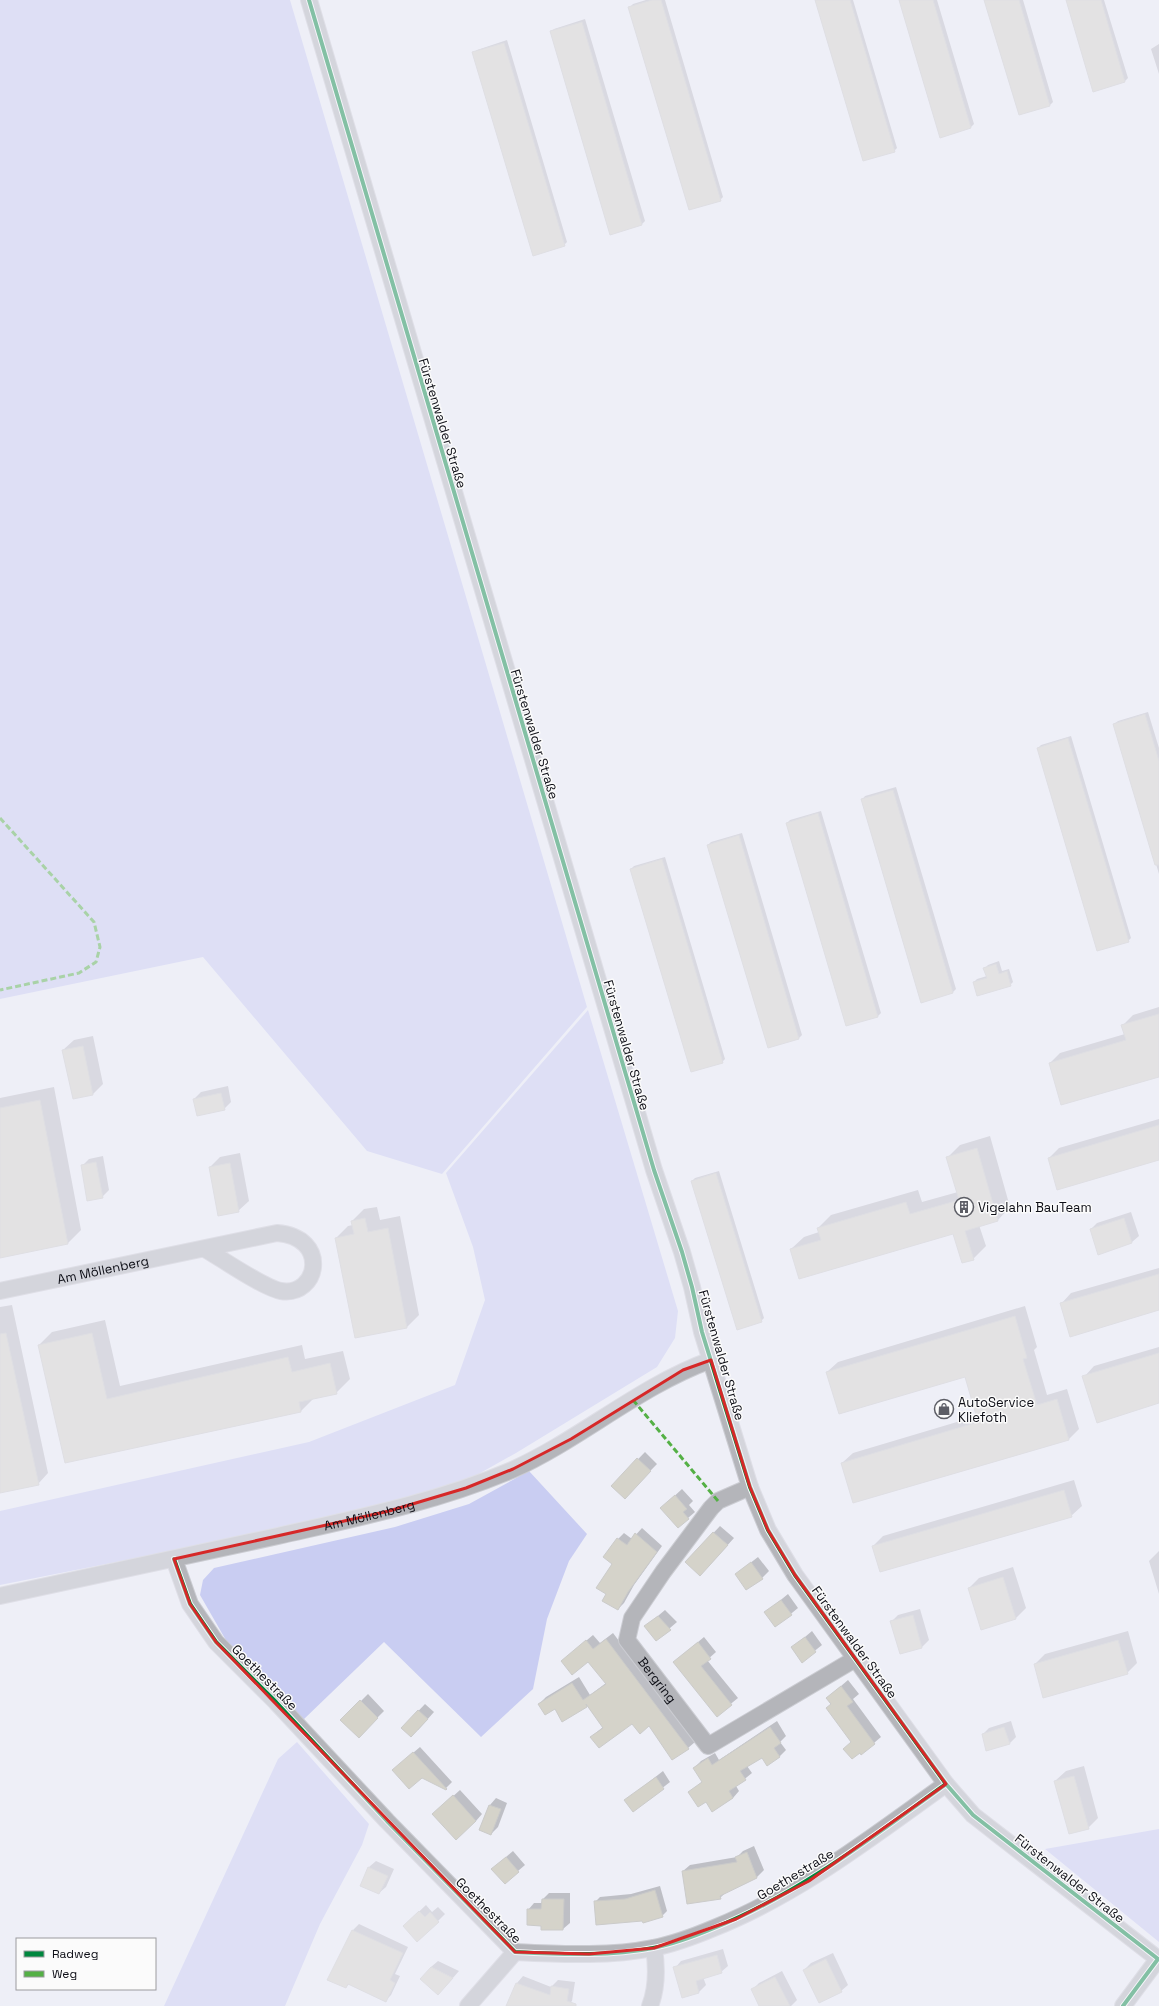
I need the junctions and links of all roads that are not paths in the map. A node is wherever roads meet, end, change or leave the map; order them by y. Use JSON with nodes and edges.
{"nodes":[{"id":1,"x":309,"y":0,"type":"edge"},
{"id":2,"x":205,"y":1249,"type":"junction"},
{"id":3,"x":0,"y":1292,"type":"edge"},
{"id":4,"x":710,"y":1360,"type":"junction"},
{"id":5,"x":750,"y":1487,"type":"junction"},
{"id":6,"x":174,"y":1559,"type":"junction"},
{"id":7,"x":0,"y":1596,"type":"edge"},
{"id":8,"x":855,"y":1660,"type":"junction"},
{"id":9,"x":946,"y":1784,"type":"junction"},
{"id":10,"x":654,"y":1948,"type":"junction"},
{"id":11,"x":515,"y":1952,"type":"junction"},
{"id":12,"x":1158,"y":1959,"type":"edge"},
{"id":13,"x":468,"y":2006,"type":"edge"},
{"id":14,"x":650,"y":2006,"type":"edge"},
{"id":15,"x":1123,"y":2006,"type":"edge"}],
"edges":[{"from":1,"to":4,"type":"street","name":"Fürstenwalder Straße"},
{"from":2,"to":2,"type":"street","name":"Am Möllenberg"},
{"from":2,"to":3,"type":"street","name":"Am Möllenberg"},
{"from":4,"to":5,"type":"street","name":"Fürstenwalder Straße"},
{"from":4,"to":6,"type":"street","name":"Am Möllenberg"},
{"from":5,"to":8,"type":"street","name":"Fürstenwalder Straße"},
{"from":5,"to":8,"type":"street","name":"Bergring"},
{"from":6,"to":7,"type":"street","name":"Am Möllenberg"},
{"from":6,"to":11,"type":"street","name":"Goethestraße"},
{"from":8,"to":9,"type":"street","name":"Fürstenwalder Straße"},
{"from":9,"to":10,"type":"street","name":"Goethestraße"},
{"from":9,"to":12,"type":"street","name":"Fürstenwalder Straße"},
{"from":10,"to":11,"type":"street","name":"Goethestraße"},
{"from":10,"to":14,"type":"street"},
{"from":11,"to":13,"type":"street","name":"Goethestraße"},
{"from":12,"to":15,"type":"street"}]}
